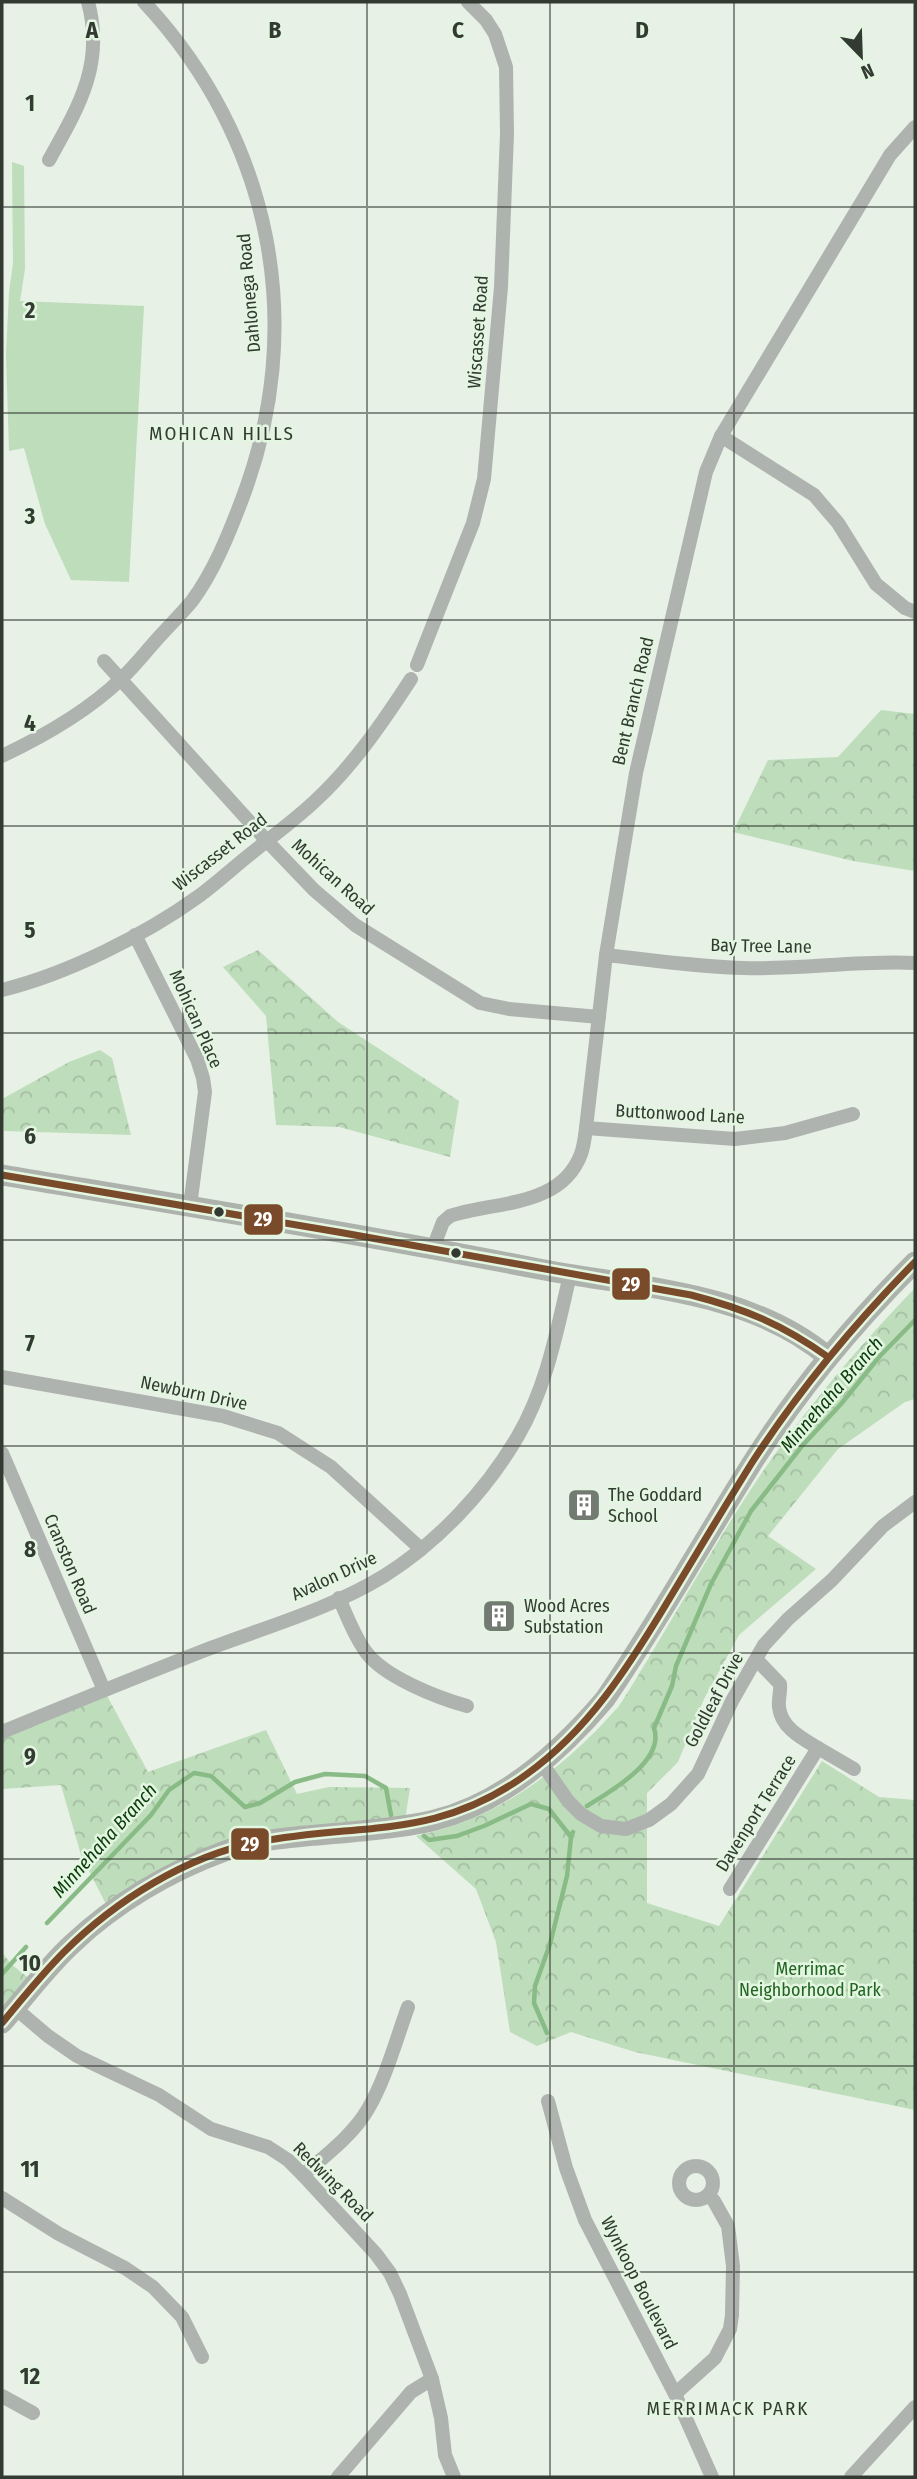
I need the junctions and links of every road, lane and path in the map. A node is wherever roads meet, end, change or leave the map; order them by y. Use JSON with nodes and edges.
{"nodes":[{"id":1,"x":88,"y":2,"type":"edge"},
{"id":2,"x":144,"y":2,"type":"edge"},
{"id":3,"x":468,"y":2,"type":"edge"},
{"id":4,"x":915,"y":127,"type":"edge"},
{"id":5,"x":49,"y":160,"type":"dead end"},
{"id":6,"x":721,"y":436,"type":"junction"},
{"id":7,"x":915,"y":612,"type":"edge"},
{"id":8,"x":104,"y":661,"type":"dead end"},
{"id":9,"x":121,"y":680,"type":"junction"},
{"id":10,"x":2,"y":756,"type":"edge"},
{"id":11,"x":267,"y":841,"type":"junction"},
{"id":12,"x":135,"y":935,"type":"junction"},
{"id":13,"x":606,"y":955,"type":"junction"},
{"id":14,"x":915,"y":963,"type":"edge"},
{"id":15,"x":2,"y":990,"type":"edge"},
{"id":16,"x":599,"y":1017,"type":"junction"},
{"id":17,"x":853,"y":1114,"type":"dead end"},
{"id":18,"x":586,"y":1128,"type":"junction"},
{"id":19,"x":2,"y":1175,"type":"edge"},
{"id":20,"x":190,"y":1206,"type":"junction"},
{"id":21,"x":433,"y":1248,"type":"junction"},
{"id":22,"x":915,"y":1262,"type":"edge"},
{"id":23,"x":570,"y":1275,"type":"junction"},
{"id":24,"x":828,"y":1357,"type":"junction"},
{"id":25,"x":2,"y":1377,"type":"edge"},
{"id":26,"x":2,"y":1453,"type":"edge"},
{"id":27,"x":915,"y":1503,"type":"edge"},
{"id":28,"x":421,"y":1549,"type":"junction"},
{"id":29,"x":339,"y":1598,"type":"junction"},
{"id":30,"x":757,"y":1660,"type":"junction"},
{"id":31,"x":104,"y":1690,"type":"junction"},
{"id":32,"x":467,"y":1706,"type":"dead end"},
{"id":33,"x":2,"y":1732,"type":"edge"},
{"id":34,"x":818,"y":1748,"type":"junction"},
{"id":35,"x":541,"y":1762,"type":"junction"},
{"id":36,"x":854,"y":1769,"type":"dead end"},
{"id":37,"x":730,"y":1889,"type":"dead end"},
{"id":38,"x":408,"y":2007,"type":"dead end"},
{"id":39,"x":8,"y":2016,"type":"edge"},
{"id":40,"x":548,"y":2101,"type":"dead end"},
{"id":41,"x":303,"y":2175,"type":"junction"},
{"id":42,"x":708,"y":2195,"type":"dead end"},
{"id":43,"x":2,"y":2198,"type":"edge"},
{"id":44,"x":202,"y":2357,"type":"dead end"},
{"id":45,"x":432,"y":2379,"type":"junction"},
{"id":46,"x":675,"y":2393,"type":"junction"},
{"id":47,"x":2,"y":2396,"type":"edge"},
{"id":48,"x":915,"y":2407,"type":"edge"},
{"id":49,"x":33,"y":2413,"type":"dead end"},
{"id":50,"x":338,"y":2477,"type":"edge"},
{"id":51,"x":454,"y":2477,"type":"edge"},
{"id":52,"x":712,"y":2477,"type":"edge"},
{"id":53,"x":851,"y":2477,"type":"edge"}],
"edges":[{"from":1,"to":5,"type":"street"},
{"from":2,"to":9,"type":"street","name":"Dahlonega Road"},
{"from":3,"to":11,"type":"street","name":"Wiscasset Road"},
{"from":4,"to":6,"type":"street","name":"Bent Branch Road"},
{"from":6,"to":7,"type":"street"},
{"from":6,"to":13,"type":"street","name":"Bent Branch Road"},
{"from":8,"to":9,"type":"street","name":"Mohican Road"},
{"from":9,"to":10,"type":"street","name":"Dahlonega Road"},
{"from":9,"to":11,"type":"street","name":"Mohican Road"},
{"from":11,"to":12,"type":"street","name":"Wiscasset Road"},
{"from":11,"to":16,"type":"street","name":"Mohican Road"},
{"from":12,"to":15,"type":"street","name":"Wiscasset Road"},
{"from":12,"to":20,"type":"street","name":"Mohican Place"},
{"from":13,"to":14,"type":"street","name":"Bay Tree Lane"},
{"from":13,"to":16,"type":"street","name":"Bent Branch Road"},
{"from":16,"to":18,"type":"street","name":"Bent Branch Road"},
{"from":17,"to":18,"type":"street","name":"Buttonwood Lane"},
{"from":18,"to":21,"type":"street","name":"Bent Branch Road"},
{"from":19,"to":20,"type":"main road"},
{"from":20,"to":21,"type":"main road"},
{"from":21,"to":23,"type":"main road"},
{"from":22,"to":24,"type":"main road"},
{"from":23,"to":24,"type":"main road"},
{"from":23,"to":28,"type":"street","name":"Avalon Drive"},
{"from":24,"to":35,"type":"main road"},
{"from":25,"to":28,"type":"street","name":"Newburn Drive"},
{"from":26,"to":31,"type":"street","name":"Cranston Road"},
{"from":27,"to":30,"type":"street","name":"Goldleaf Drive"},
{"from":28,"to":29,"type":"street","name":"Avalon Drive"},
{"from":29,"to":31,"type":"street","name":"Avalon Drive"},
{"from":29,"to":32,"type":"street"},
{"from":30,"to":34,"type":"street","name":"Davenport Terrace"},
{"from":30,"to":35,"type":"street","name":"Goldleaf Drive"},
{"from":31,"to":33,"type":"street","name":"Avalon Drive"},
{"from":34,"to":36,"type":"street"},
{"from":34,"to":37,"type":"street","name":"Davenport Terrace"},
{"from":35,"to":39,"type":"main road"},
{"from":38,"to":41,"type":"street"},
{"from":39,"to":41,"type":"street","name":"Redwing Road"},
{"from":40,"to":46,"type":"street","name":"Wynkoop Boulevard"},
{"from":41,"to":45,"type":"street","name":"Redwing Road"},
{"from":42,"to":46,"type":"street"},
{"from":43,"to":44,"type":"street"},
{"from":45,"to":50,"type":"street"},
{"from":45,"to":51,"type":"street","name":"Redwing Road"},
{"from":46,"to":52,"type":"street","name":"Wynkoop Boulevard"},
{"from":47,"to":49,"type":"street"},
{"from":48,"to":53,"type":"street"}]}
